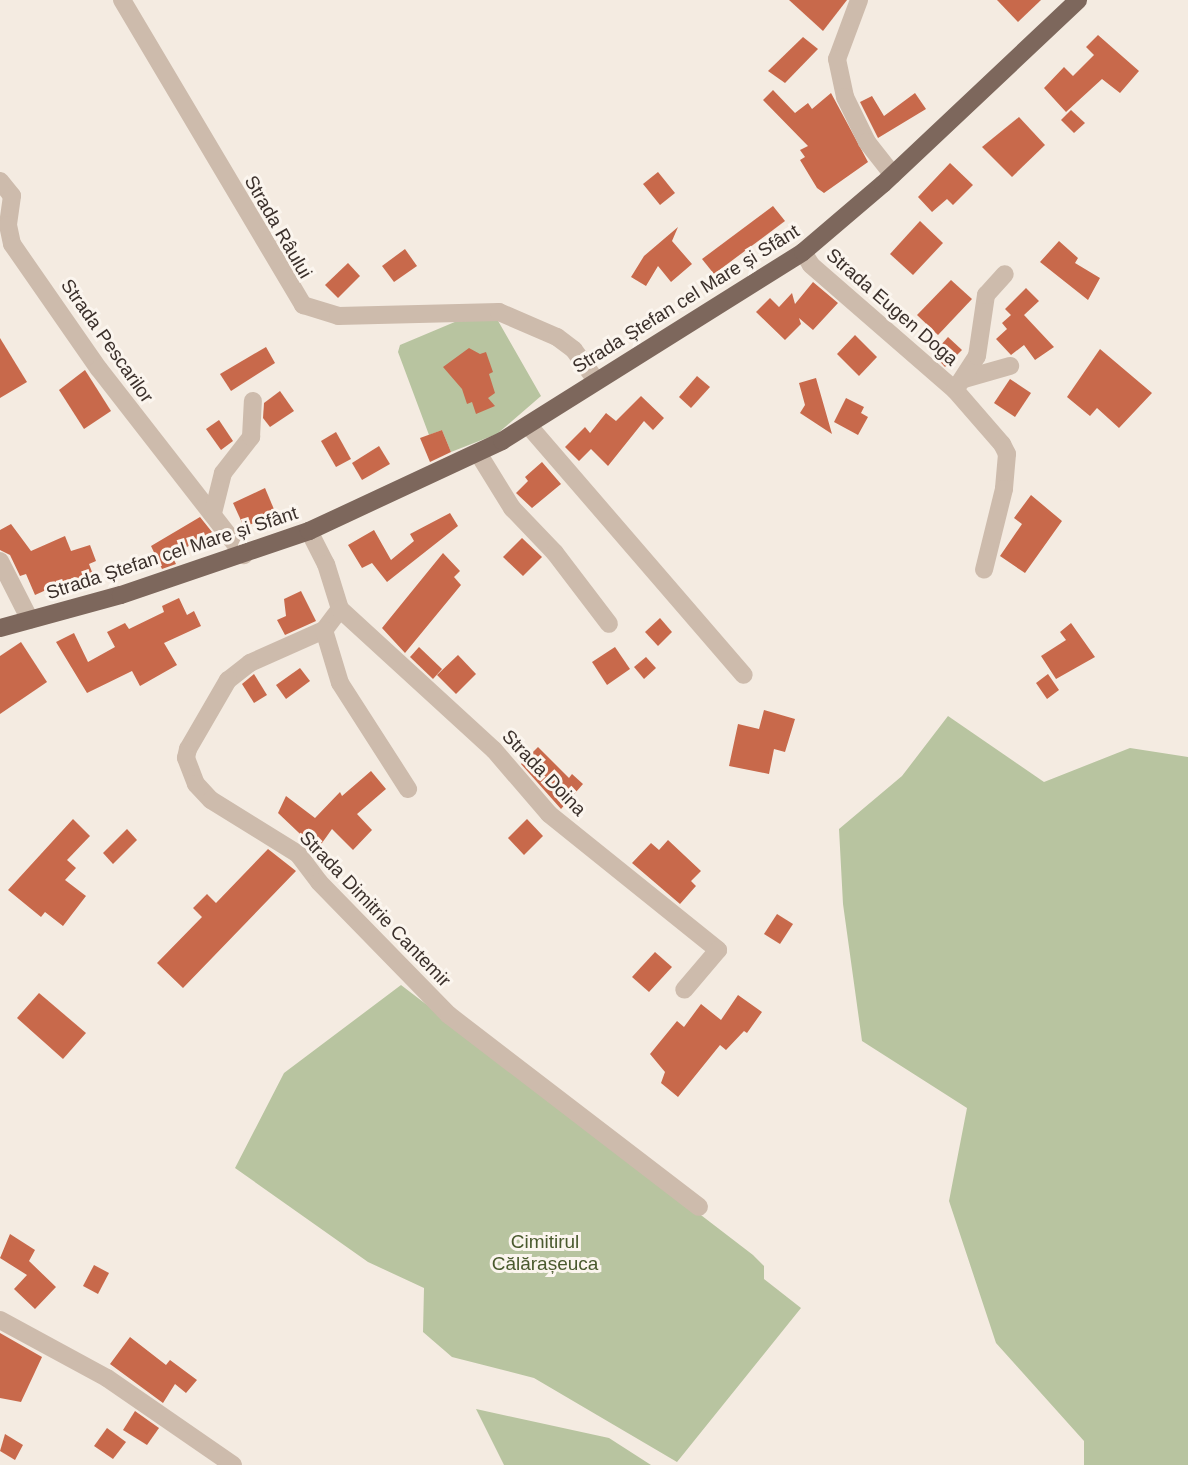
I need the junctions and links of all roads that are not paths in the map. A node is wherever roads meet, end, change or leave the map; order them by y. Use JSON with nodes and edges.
{"nodes":[{"id":1,"x":122,"y":0,"type":"edge"},
{"id":2,"x":859,"y":0,"type":"edge"},
{"id":3,"x":1078,"y":0,"type":"edge"},
{"id":4,"x":893,"y":175,"type":"junction"},
{"id":5,"x":0,"y":181,"type":"edge"},
{"id":6,"x":803,"y":253,"type":"junction"},
{"id":7,"x":1005,"y":274,"type":"dead end"},
{"id":8,"x":1010,"y":366,"type":"dead end"},
{"id":9,"x":596,"y":380,"type":"junction"},
{"id":10,"x":960,"y":385,"type":"junction"},
{"id":11,"x":253,"y":401,"type":"dead end"},
{"id":12,"x":528,"y":425,"type":"junction"},
{"id":13,"x":478,"y":453,"type":"junction"},
{"id":14,"x":213,"y":513,"type":"junction"},
{"id":15,"x":309,"y":531,"type":"junction"},
{"id":16,"x":244,"y":555,"type":"junction"},
{"id":17,"x":0,"y":561,"type":"edge"},
{"id":18,"x":984,"y":570,"type":"dead end"},
{"id":19,"x":340,"y":609,"type":"junction"},
{"id":20,"x":30,"y":620,"type":"junction"},
{"id":21,"x":609,"y":624,"type":"dead end"},
{"id":22,"x":0,"y":628,"type":"edge"},
{"id":23,"x":324,"y":630,"type":"junction"},
{"id":24,"x":744,"y":675,"type":"dead end"},
{"id":25,"x":408,"y":789,"type":"dead end"},
{"id":26,"x":684,"y":990,"type":"dead end"},
{"id":27,"x":699,"y":1207,"type":"dead end"},
{"id":28,"x":0,"y":1320,"type":"edge"},
{"id":29,"x":233,"y":1465,"type":"edge"}],
"edges":[{"from":1,"to":9,"type":"street","name":"Strada Râului"},
{"from":2,"to":4,"type":"street"},
{"from":3,"to":4,"type":"main road","name":"Strada Ștefan cel Mare și Sfânt"},
{"from":4,"to":6,"type":"main road","name":"Strada Ștefan cel Mare și Sfânt"},
{"from":5,"to":14,"type":"street","name":"Strada Pescarilor"},
{"from":6,"to":9,"type":"main road","name":"Strada Ștefan cel Mare și Sfânt"},
{"from":6,"to":10,"type":"street","name":"Strada Eugen Doga"},
{"from":7,"to":10,"type":"street","name":"Strada Eugen Doga"},
{"from":8,"to":10,"type":"street","name":"Strada Eugen Doga"},
{"from":9,"to":12,"type":"main road","name":"Strada Ștefan cel Mare și Sfânt"},
{"from":10,"to":18,"type":"street","name":"Strada Eugen Doga"},
{"from":11,"to":14,"type":"street"},
{"from":12,"to":13,"type":"main road","name":"Strada Ștefan cel Mare și Sfânt"},
{"from":12,"to":24,"type":"street"},
{"from":13,"to":15,"type":"main road","name":"Strada Ștefan cel Mare și Sfânt"},
{"from":13,"to":21,"type":"street"},
{"from":14,"to":16,"type":"street","name":"Strada Pescarilor"},
{"from":15,"to":16,"type":"main road","name":"Strada Ștefan cel Mare și Sfânt"},
{"from":15,"to":19,"type":"street"},
{"from":16,"to":20,"type":"main road","name":"Strada Ștefan cel Mare și Sfânt"},
{"from":17,"to":20,"type":"street","name":"Strada Ștefan cel Mare și Sfânt"},
{"from":19,"to":23,"type":"street","name":"Strada Dimitrie Cantemir"},
{"from":19,"to":26,"type":"street","name":"Strada Doina"},
{"from":20,"to":22,"type":"main road","name":"Strada Ștefan cel Mare și Sfânt"},
{"from":23,"to":25,"type":"street"},
{"from":23,"to":27,"type":"street","name":"Strada Dimitrie Cantemir"},
{"from":28,"to":29,"type":"street"}]}
